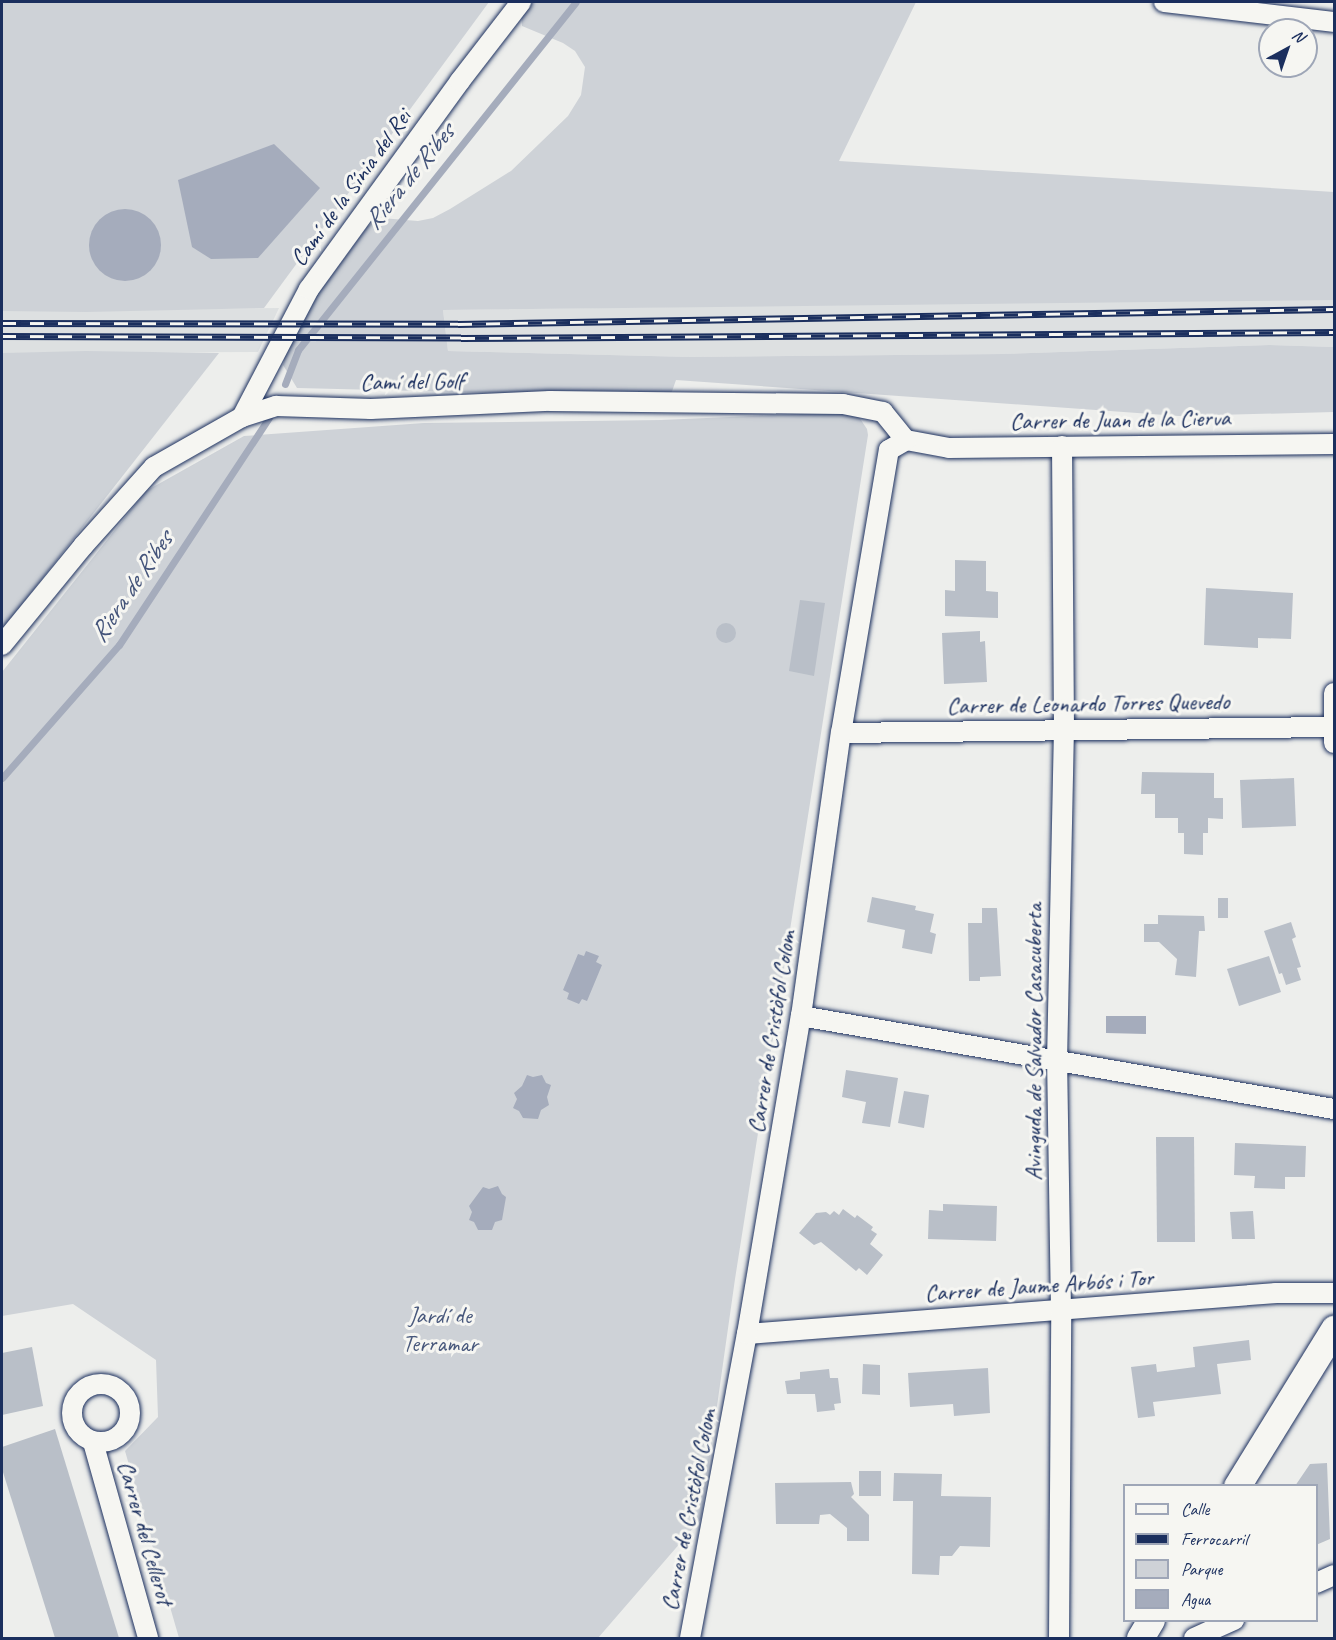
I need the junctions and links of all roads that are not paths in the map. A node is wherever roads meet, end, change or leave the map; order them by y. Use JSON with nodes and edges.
{"nodes":[{"id":1,"x":521,"y":2,"type":"edge"},
{"id":2,"x":1164,"y":2,"type":"edge"},
{"id":3,"x":1335,"y":22,"type":"edge"},
{"id":4,"x":242,"y":417,"type":"junction"},
{"id":5,"x":906,"y":440,"type":"junction"},
{"id":6,"x":1335,"y":444,"type":"edge"},
{"id":7,"x":1062,"y":446,"type":"junction"},
{"id":8,"x":2,"y":645,"type":"edge"},
{"id":9,"x":1335,"y":693,"type":"edge"},
{"id":10,"x":1064,"y":730,"type":"junction"},
{"id":11,"x":1334,"y":732,"type":"edge"},
{"id":12,"x":841,"y":733,"type":"junction"},
{"id":13,"x":801,"y":1016,"type":"junction"},
{"id":14,"x":1057,"y":1062,"type":"junction"},
{"id":15,"x":1335,"y":1109,"type":"edge"},
{"id":16,"x":1335,"y":1293,"type":"edge"},
{"id":17,"x":1061,"y":1311,"type":"junction"},
{"id":18,"x":1335,"y":1329,"type":"edge"},
{"id":19,"x":747,"y":1334,"type":"junction"},
{"id":20,"x":93,"y":1442,"type":"dead end"},
{"id":21,"x":1238,"y":1484,"type":"edge"},
{"id":22,"x":1335,"y":1575,"type":"edge"},
{"id":23,"x":1318,"y":1583,"type":"edge"},
{"id":24,"x":1150,"y":1622,"type":"edge"},
{"id":25,"x":1230,"y":1622,"type":"edge"},
{"id":26,"x":148,"y":1638,"type":"edge"},
{"id":27,"x":690,"y":1638,"type":"edge"},
{"id":28,"x":1059,"y":1638,"type":"edge"},
{"id":29,"x":1140,"y":1638,"type":"edge"},
{"id":30,"x":1194,"y":1638,"type":"edge"}],
"edges":[{"from":1,"to":4,"type":"street","name":"Camí de la Sínia del Rei"},
{"from":2,"to":3,"type":"street"},
{"from":4,"to":5,"type":"street","name":"Camí del Golf"},
{"from":4,"to":8,"type":"street","name":"Camí del Golf"},
{"from":5,"to":7,"type":"street","name":"Carrer de Juan de la Cierva"},
{"from":5,"to":12,"type":"street","name":"Carrer de Cristòfol Colom"},
{"from":6,"to":7,"type":"street","name":"Carrer de Juan de la Cierva"},
{"from":7,"to":10,"type":"street","name":"Avinguda de Salvador Casacuberta"},
{"from":9,"to":11,"type":"street"},
{"from":10,"to":11,"type":"street","name":"Carrer de Leonardo Torres Quevedo"},
{"from":10,"to":12,"type":"street","name":"Carrer de Leonardo Torres Quevedo"},
{"from":10,"to":14,"type":"street","name":"Avinguda de Salvador Casacuberta"},
{"from":12,"to":13,"type":"street","name":"Carrer de Cristòfol Colom"},
{"from":13,"to":14,"type":"street"},
{"from":13,"to":19,"type":"street","name":"Carrer de Cristòfol Colom"},
{"from":14,"to":15,"type":"street"},
{"from":14,"to":17,"type":"street","name":"Avinguda de Salvador Casacuberta"},
{"from":16,"to":17,"type":"street","name":"Carrer de Jaume Arbós i Tor"},
{"from":17,"to":19,"type":"street","name":"Carrer de Jaume Arbós i Tor"},
{"from":17,"to":28,"type":"street","name":"Avinguda de Salvador Casacuberta"},
{"from":18,"to":21,"type":"street"},
{"from":19,"to":27,"type":"street","name":"Carrer de Cristòfol Colom"},
{"from":20,"to":26,"type":"street","name":"Carrer del Cellerot"},
{"from":22,"to":23,"type":"street"},
{"from":24,"to":29,"type":"street"},
{"from":25,"to":30,"type":"street"}]}
